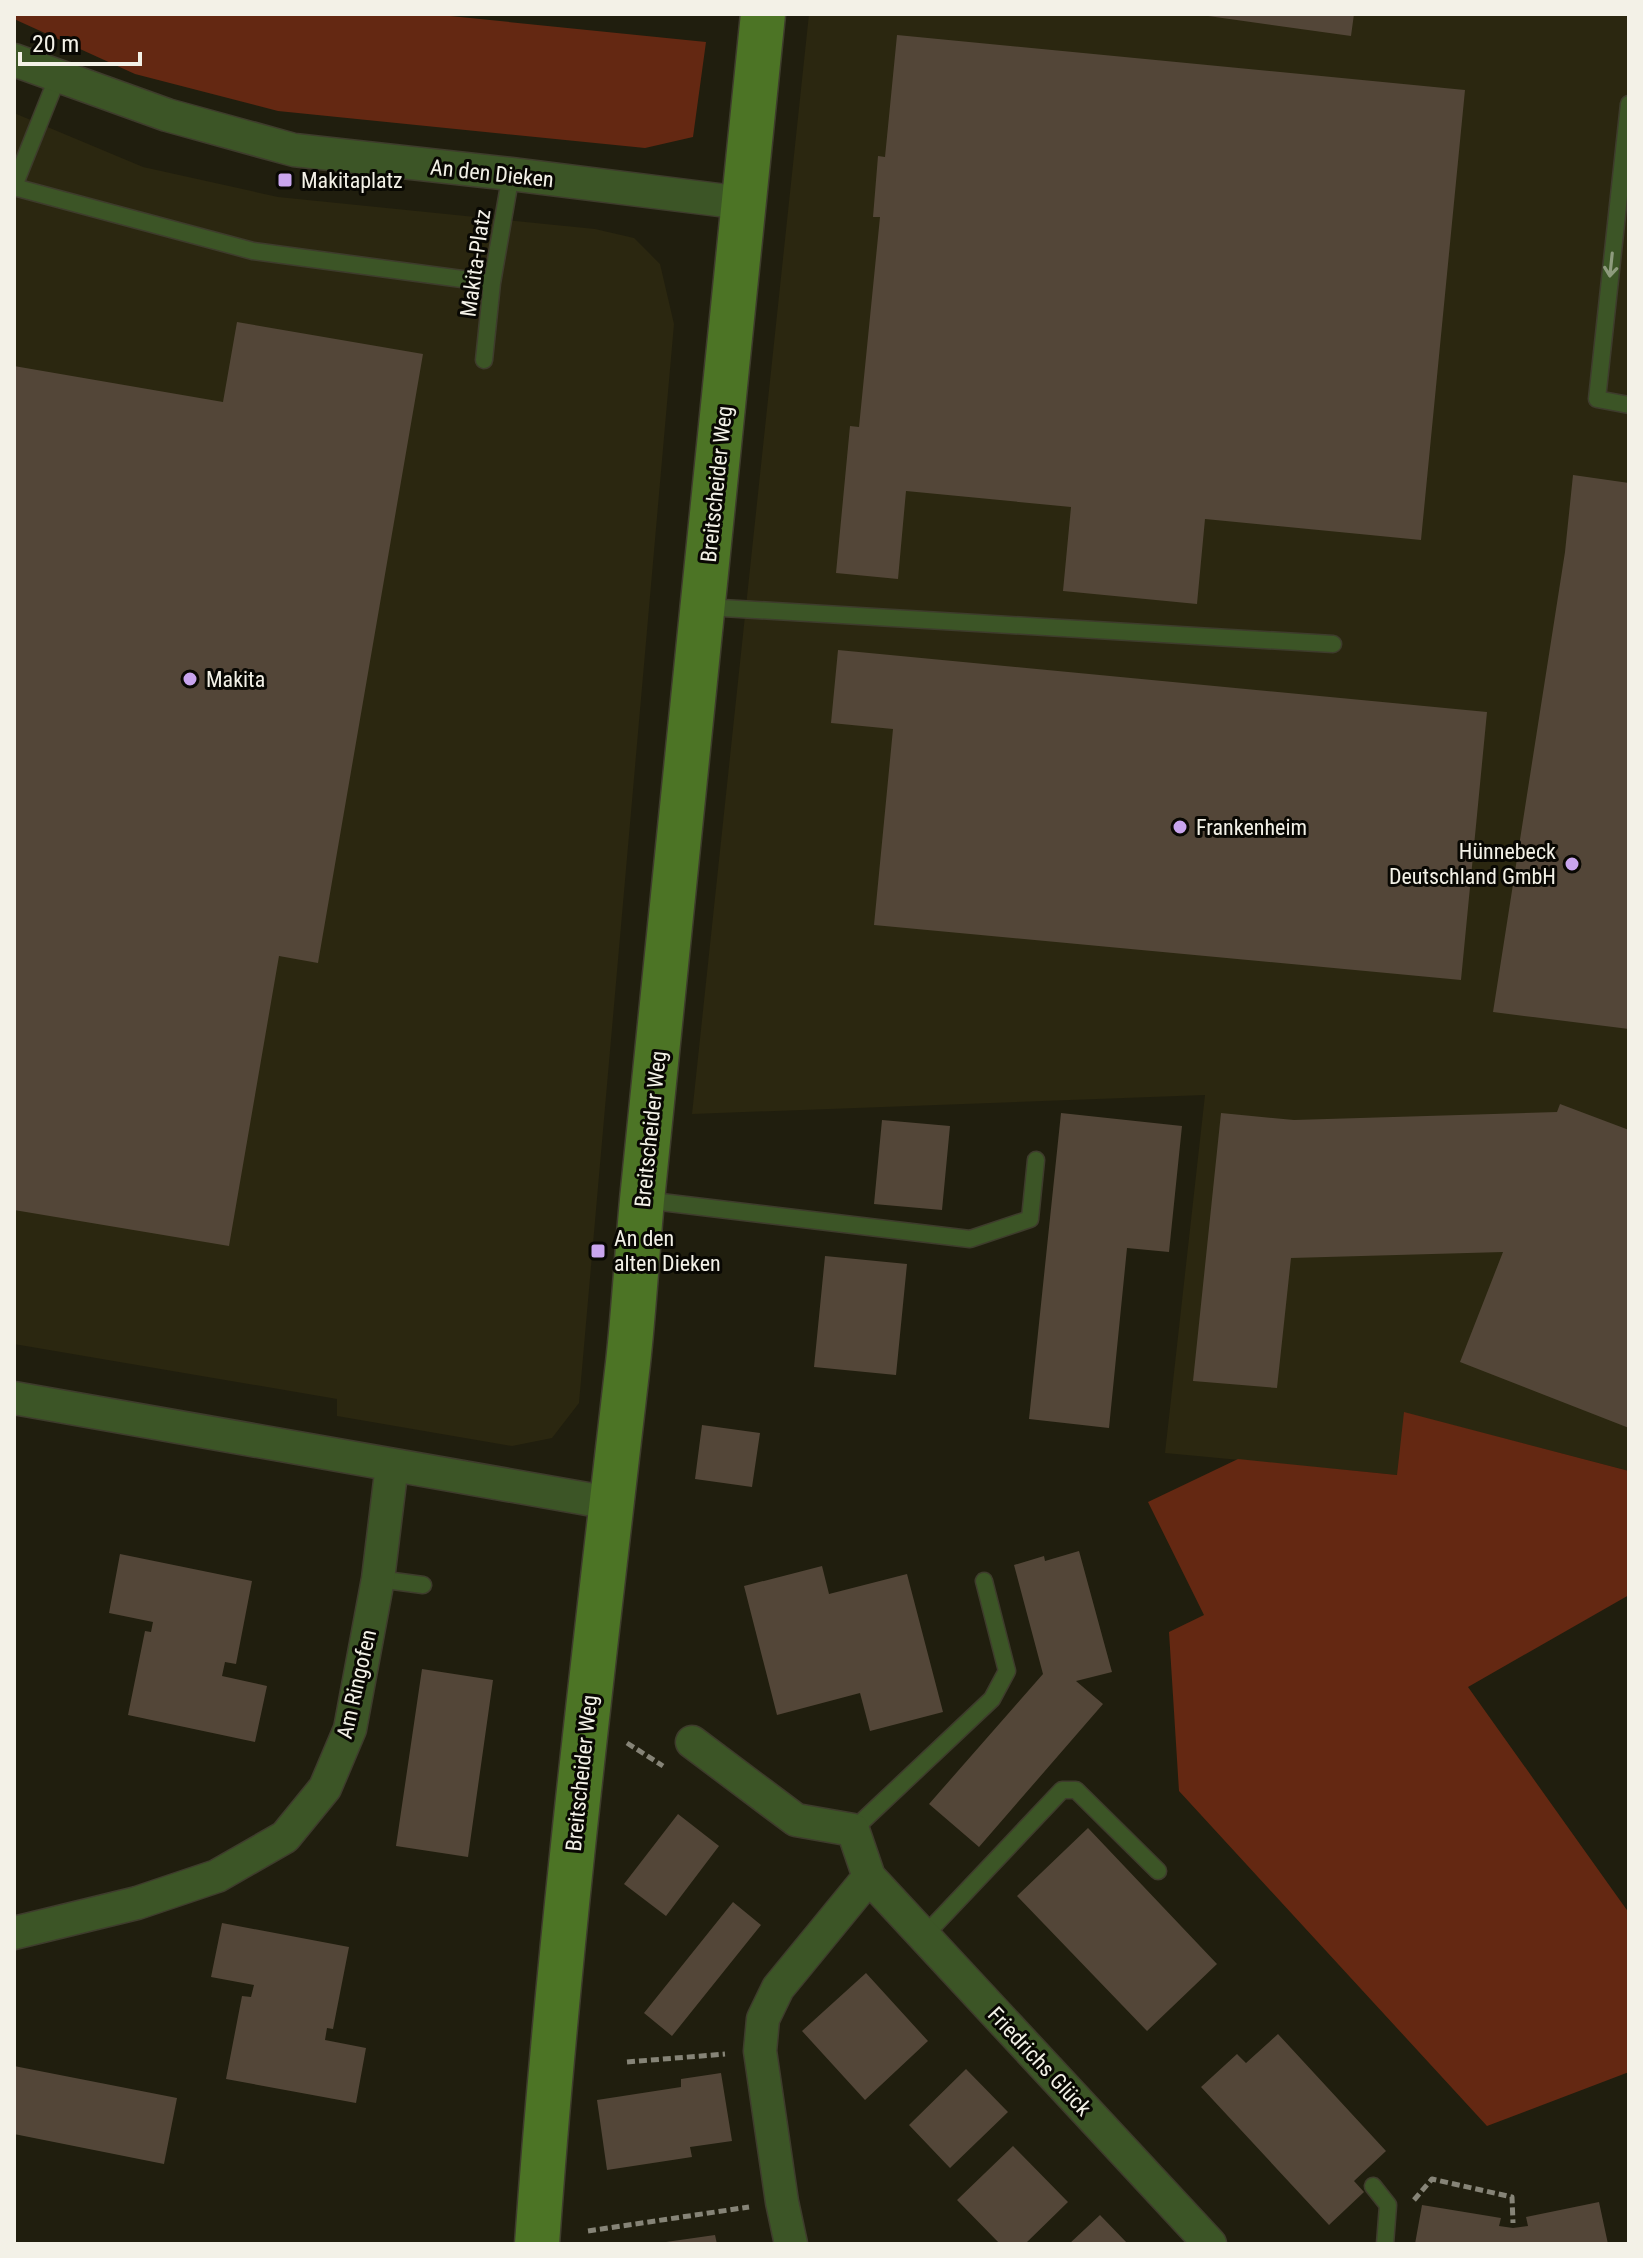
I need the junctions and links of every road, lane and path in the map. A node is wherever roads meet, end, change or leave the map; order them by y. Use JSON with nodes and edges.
{"nodes":[{"id":1,"x":763,"y":14,"type":"edge"},
{"id":2,"x":14,"y":60,"type":"edge"},
{"id":3,"x":58,"y":76,"type":"junction"},
{"id":4,"x":1629,"y":104,"type":"edge"},
{"id":5,"x":511,"y":174,"type":"junction"},
{"id":6,"x":14,"y":187,"type":"edge"},
{"id":7,"x":743,"y":203,"type":"junction"},
{"id":8,"x":492,"y":283,"type":"junction"},
{"id":9,"x":484,"y":360,"type":"dead end"},
{"id":10,"x":1629,"y":405,"type":"edge"},
{"id":11,"x":704,"y":607,"type":"junction"},
{"id":12,"x":1333,"y":644,"type":"dead end"},
{"id":13,"x":1036,"y":1160,"type":"dead end"},
{"id":14,"x":642,"y":1200,"type":"junction"},
{"id":15,"x":14,"y":1398,"type":"edge"},
{"id":16,"x":392,"y":1465,"type":"junction"},
{"id":17,"x":610,"y":1503,"type":"junction"},
{"id":18,"x":378,"y":1579,"type":"junction"},
{"id":19,"x":984,"y":1581,"type":"dead end"},
{"id":20,"x":423,"y":1585,"type":"dead end"},
{"id":21,"x":585,"y":1729,"type":"junction"},
{"id":22,"x":692,"y":1742,"type":"joint"},
{"id":23,"x":853,"y":1830,"type":"junction"},
{"id":24,"x":1158,"y":1871,"type":"dead end"},
{"id":25,"x":869,"y":1877,"type":"junction"},
{"id":26,"x":14,"y":1933,"type":"edge"},
{"id":27,"x":924,"y":1936,"type":"junction"},
{"id":28,"x":760,"y":2051,"type":"junction"},
{"id":29,"x":627,"y":2062,"type":"dead end"},
{"id":30,"x":1373,"y":2186,"type":"dead end"},
{"id":31,"x":782,"y":2202,"type":"junction"},
{"id":32,"x":1413,"y":2203,"type":"dead end"},
{"id":33,"x":1513,"y":2223,"type":"dead end"},
{"id":34,"x":588,"y":2231,"type":"dead end"},
{"id":35,"x":537,"y":2244,"type":"edge"},
{"id":36,"x":791,"y":2244,"type":"edge"},
{"id":37,"x":1210,"y":2244,"type":"edge"},
{"id":38,"x":1385,"y":2244,"type":"edge"}],
"edges":[{"from":1,"to":7,"type":"main road","name":"Breitscheider Weg"},
{"from":2,"to":3,"type":"street","name":"An den Dieken"},
{"from":3,"to":5,"type":"street","name":"An den Dieken"},
{"from":3,"to":6,"type":"lane"},
{"from":4,"to":10,"type":"lane","one_way":true},
{"from":5,"to":7,"type":"street","name":"An den Dieken"},
{"from":5,"to":8,"type":"lane","name":"Makita-Platz"},
{"from":6,"to":8,"type":"lane"},
{"from":7,"to":11,"type":"main road","name":"Breitscheider Weg"},
{"from":8,"to":9,"type":"lane","name":"Makita-Platz"},
{"from":11,"to":12,"type":"lane"},
{"from":11,"to":14,"type":"main road","name":"Breitscheider Weg"},
{"from":13,"to":14,"type":"lane"},
{"from":14,"to":17,"type":"main road","name":"Breitscheider Weg"},
{"from":15,"to":16,"type":"street"},
{"from":16,"to":17,"type":"street"},
{"from":16,"to":18,"type":"street","name":"Am Ringofen"},
{"from":17,"to":21,"type":"main road","name":"Breitscheider Weg"},
{"from":18,"to":20,"type":"lane"},
{"from":18,"to":26,"type":"street","name":"Am Ringofen"},
{"from":19,"to":23,"type":"lane"},
{"from":21,"to":22,"type":"path"},
{"from":21,"to":35,"type":"main road","name":"Breitscheider Weg"},
{"from":22,"to":23,"type":"street"},
{"from":23,"to":25,"type":"street","name":"Friedrichs Glück"},
{"from":24,"to":27,"type":"lane"},
{"from":25,"to":27,"type":"street","name":"Friedrichs Glück"},
{"from":25,"to":28,"type":"street"},
{"from":27,"to":37,"type":"street","name":"Friedrichs Glück"},
{"from":28,"to":29,"type":"path"},
{"from":28,"to":31,"type":"street"},
{"from":30,"to":38,"type":"lane"},
{"from":31,"to":34,"type":"path"},
{"from":31,"to":36,"type":"street"},
{"from":32,"to":33,"type":"path"}]}
